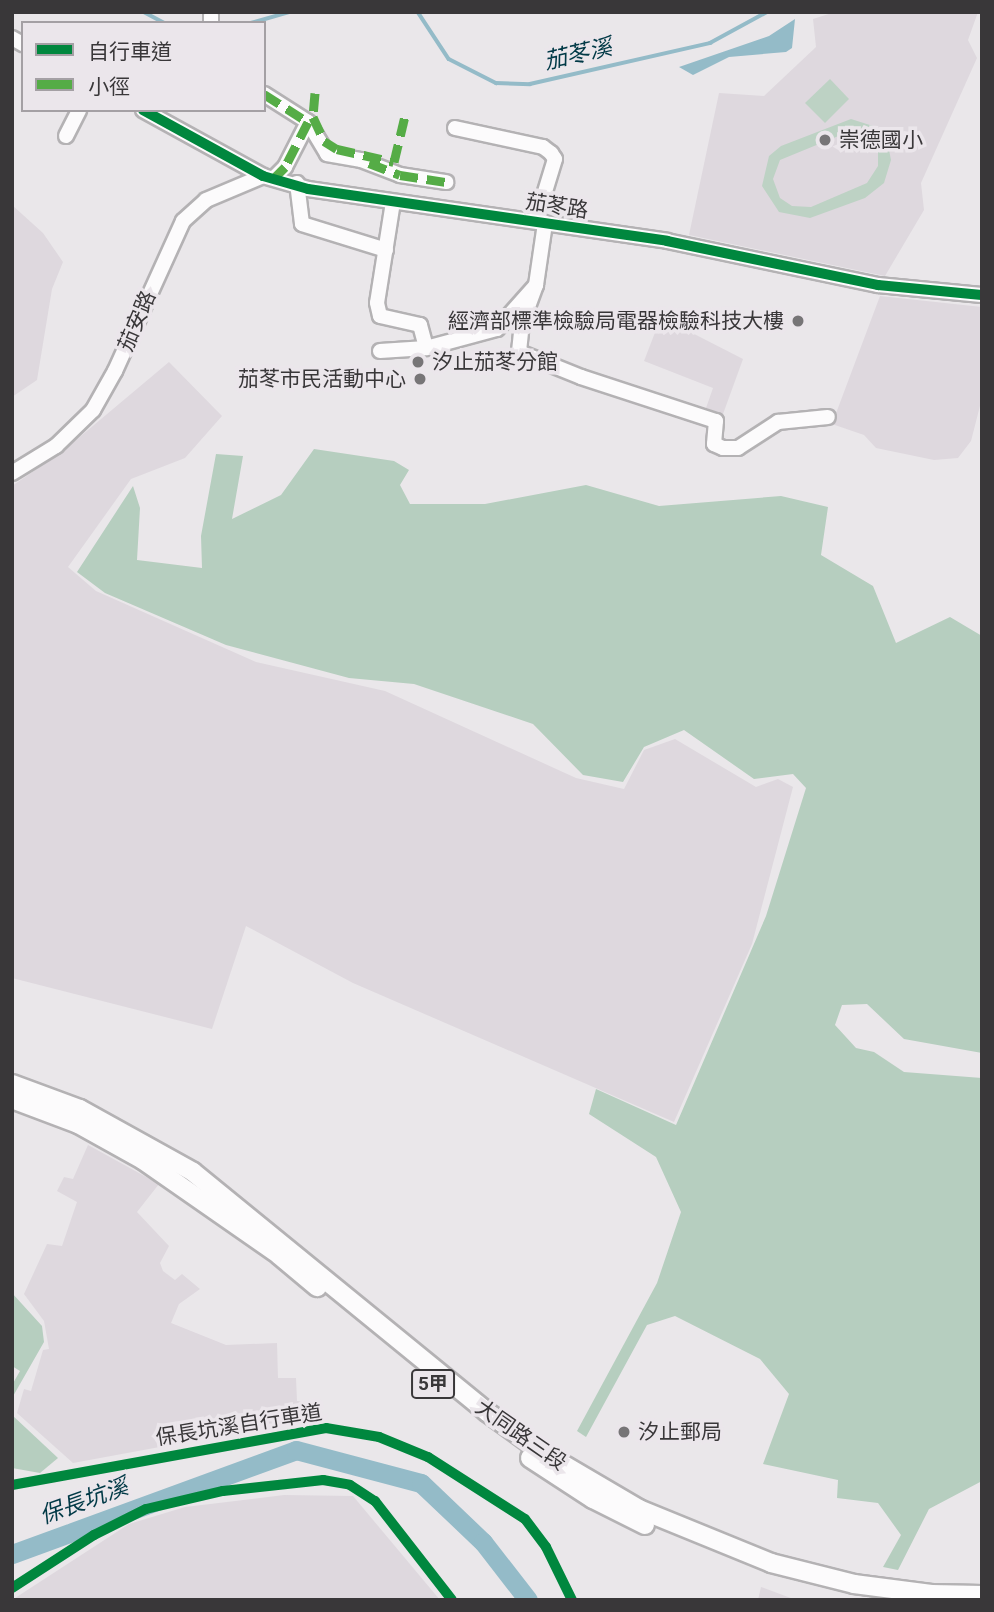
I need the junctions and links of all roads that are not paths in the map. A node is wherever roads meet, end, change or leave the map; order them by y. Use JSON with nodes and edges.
{"nodes":[{"id":1,"x":266,"y":95,"type":"edge"},
{"id":2,"x":78,"y":112,"type":"edge"},
{"id":3,"x":147,"y":112,"type":"edge"},
{"id":4,"x":308,"y":122,"type":"junction"},
{"id":5,"x":455,"y":128,"type":"dead end"},
{"id":6,"x":66,"y":136,"type":"dead end"},
{"id":7,"x":268,"y":177,"type":"junction"},
{"id":8,"x":446,"y":182,"type":"dead end"},
{"id":9,"x":297,"y":183,"type":"junction"},
{"id":10,"x":393,"y":202,"type":"junction"},
{"id":11,"x":541,"y":222,"type":"junction"},
{"id":12,"x":386,"y":250,"type":"junction"},
{"id":13,"x":536,"y":285,"type":"junction"},
{"id":14,"x":982,"y":295,"type":"edge"},
{"id":15,"x":426,"y":348,"type":"junction"},
{"id":16,"x":380,"y":351,"type":"dead end"},
{"id":17,"x":828,"y":417,"type":"dead end"},
{"id":18,"x":12,"y":473,"type":"edge"},
{"id":19,"x":12,"y":1084,"type":"edge"},
{"id":20,"x":12,"y":1099,"type":"edge"},
{"id":21,"x":982,"y":1595,"type":"edge"},
{"id":22,"x":889,"y":1600,"type":"edge"}],
"edges":[{"from":1,"to":4,"type":"street"},
{"from":2,"to":6,"type":"street"},
{"from":3,"to":7,"type":"street","name":"茄苳路"},
{"from":4,"to":7,"type":"street"},
{"from":4,"to":8,"type":"street"},
{"from":5,"to":11,"type":"street"},
{"from":7,"to":9,"type":"street","name":"茄苳路"},
{"from":7,"to":18,"type":"street","name":"茄安路"},
{"from":9,"to":10,"type":"street","name":"茄苳路"},
{"from":9,"to":12,"type":"street"},
{"from":10,"to":11,"type":"street","name":"茄苳路"},
{"from":10,"to":12,"type":"street"},
{"from":11,"to":13,"type":"street"},
{"from":11,"to":14,"type":"street","name":"茄苳路"},
{"from":12,"to":15,"type":"street"},
{"from":13,"to":15,"type":"street"},
{"from":13,"to":17,"type":"street"},
{"from":15,"to":16,"type":"street"},
{"from":19,"to":21,"type":"main road","name":"大同路三段","number":"5甲"},
{"from":20,"to":22,"type":"main road","name":"大同路三段","number":"5甲"}]}
